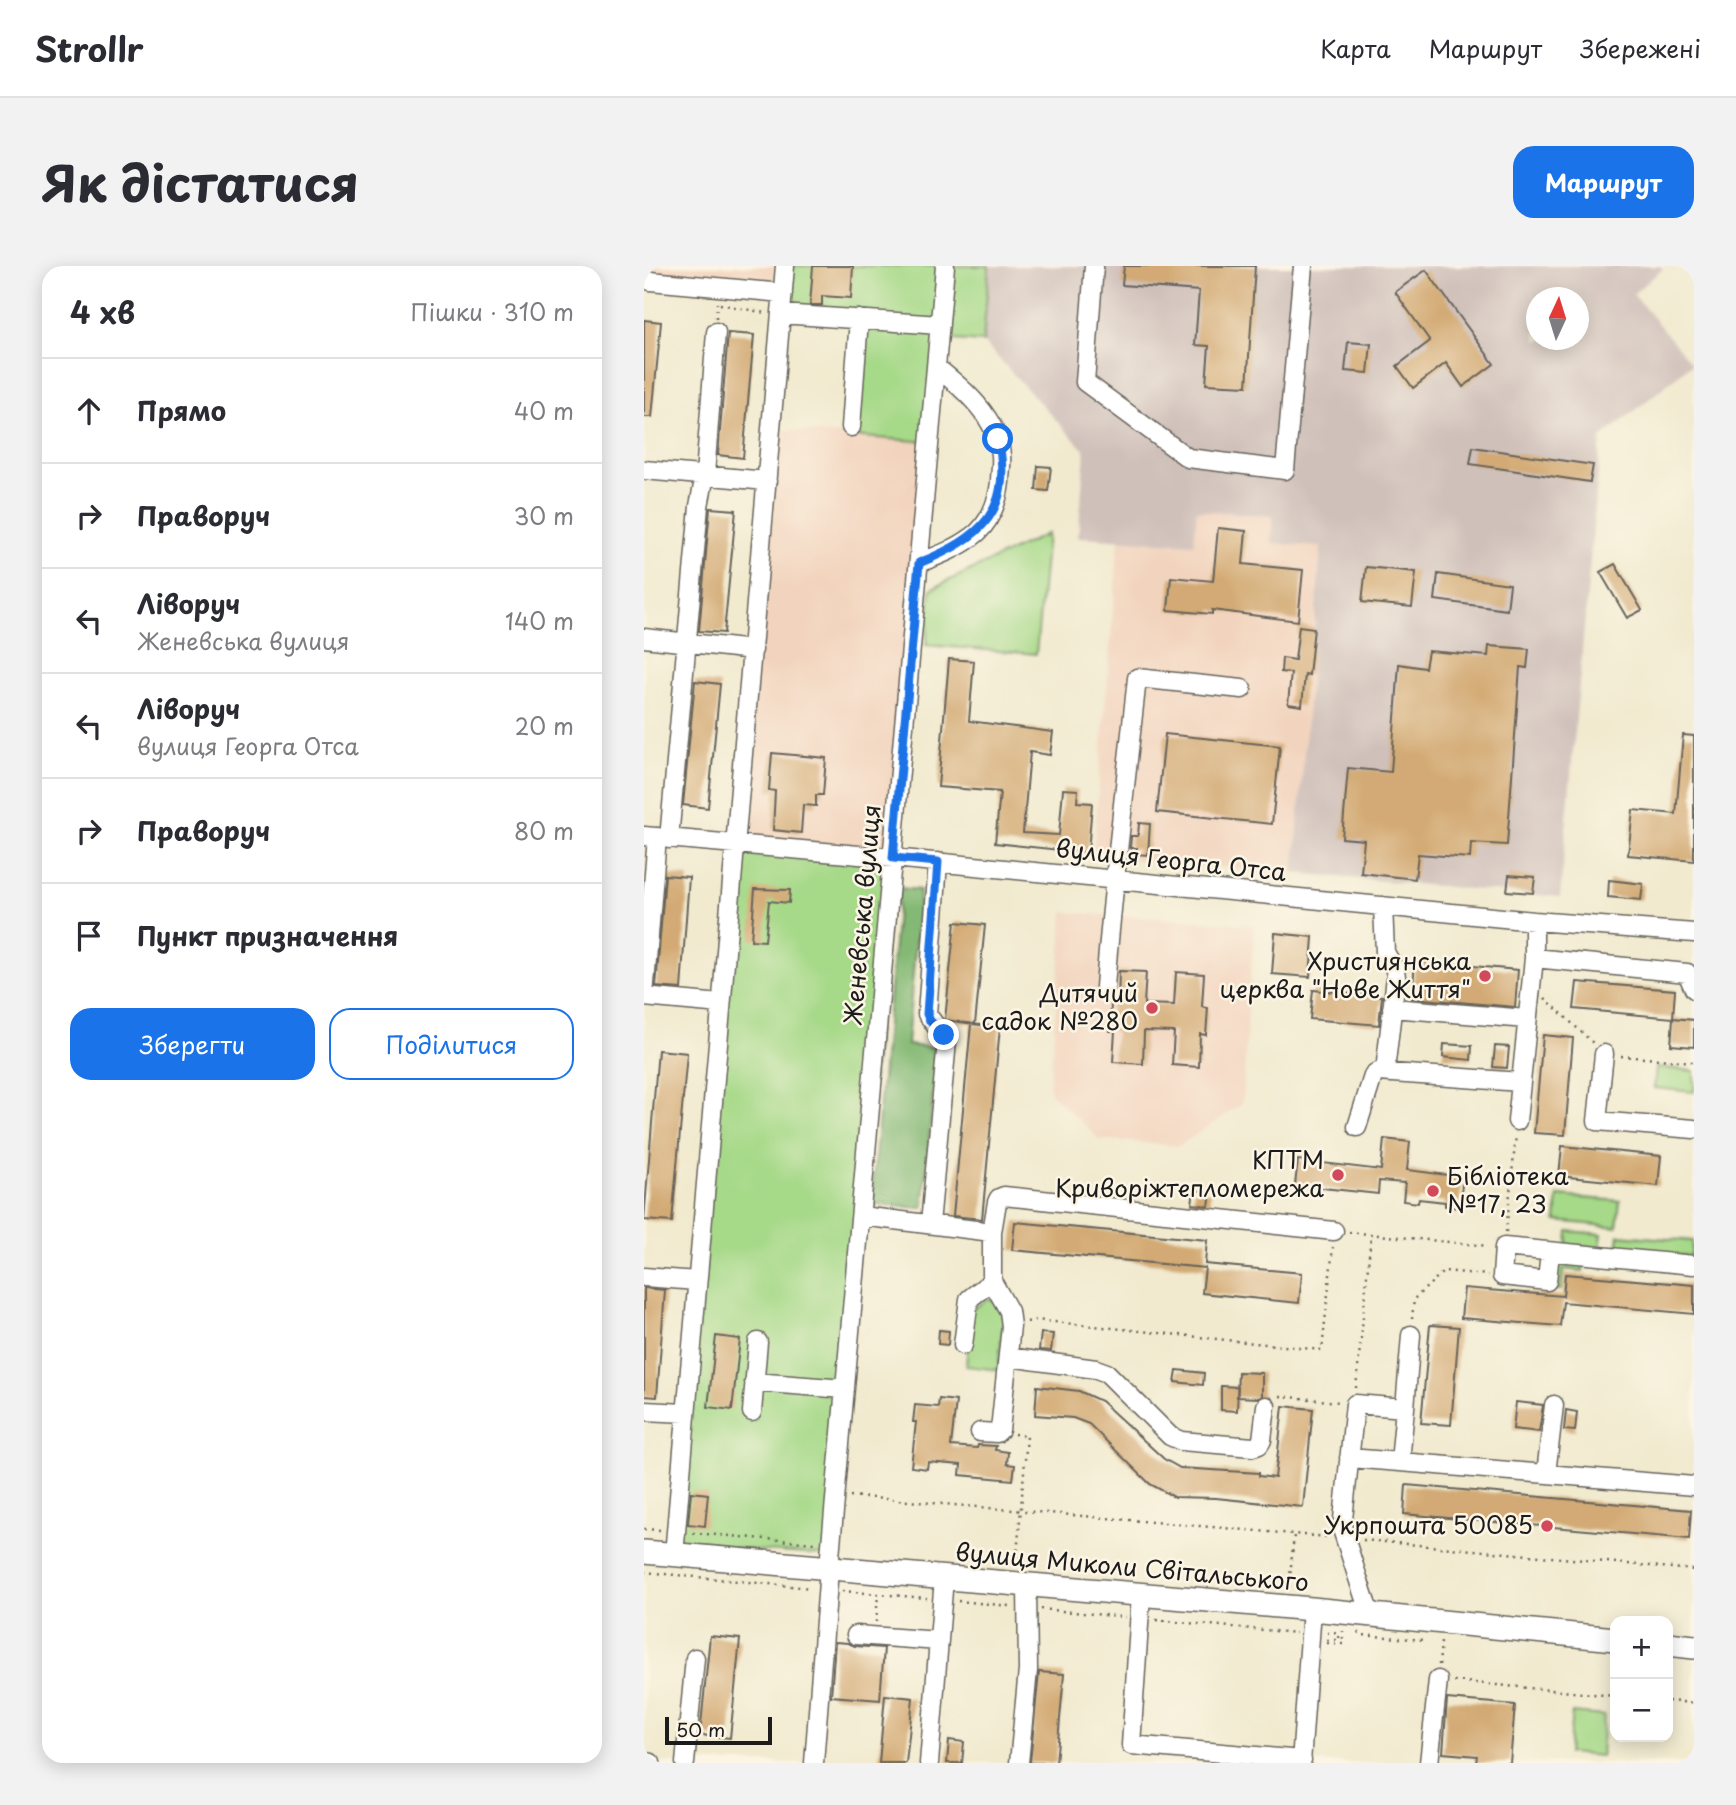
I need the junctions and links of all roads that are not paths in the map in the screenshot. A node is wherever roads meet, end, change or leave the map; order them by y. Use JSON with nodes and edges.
{"nodes":[{"id":1,"x":785,"y":266,"type":"edge"},
{"id":2,"x":945,"y":266,"type":"edge"},
{"id":3,"x":1094,"y":266,"type":"edge"},
{"id":4,"x":1303,"y":266,"type":"edge"},
{"id":5,"x":650,"y":281,"type":"dead end"},
{"id":6,"x":783,"y":293,"type":"junction"},
{"id":7,"x":781,"y":314,"type":"junction"},
{"id":8,"x":859,"y":319,"type":"junction"},
{"id":9,"x":940,"y":325,"type":"junction"},
{"id":10,"x":716,"y":332,"type":"dead end"},
{"id":11,"x":936,"y":367,"type":"junction"},
{"id":12,"x":850,"y":428,"type":"dead end"},
{"id":13,"x":644,"y":470,"type":"edge"},
{"id":14,"x":705,"y":475,"type":"junction"},
{"id":15,"x":767,"y":481,"type":"junction"},
{"id":16,"x":919,"y":563,"type":"junction"},
{"id":17,"x":644,"y":638,"type":"edge"},
{"id":18,"x":687,"y":643,"type":"junction"},
{"id":19,"x":753,"y":650,"type":"junction"},
{"id":20,"x":1242,"y":689,"type":"dead end"},
{"id":21,"x":657,"y":837,"type":"edge"},
{"id":22,"x":737,"y":845,"type":"junction"},
{"id":23,"x":893,"y":858,"type":"junction"},
{"id":24,"x":938,"y":862,"type":"junction"},
{"id":25,"x":1113,"y":880,"type":"junction"},
{"id":26,"x":1383,"y":906,"type":"junction"},
{"id":27,"x":1534,"y":920,"type":"junction"},
{"id":28,"x":1694,"y":933,"type":"edge"},
{"id":29,"x":1534,"y":958,"type":"junction"},
{"id":30,"x":1105,"y":987,"type":"dead end"},
{"id":31,"x":1694,"y":989,"type":"edge"},
{"id":32,"x":644,"y":997,"type":"edge"},
{"id":33,"x":720,"y":1004,"type":"junction"},
{"id":34,"x":1392,"y":1008,"type":"junction"},
{"id":35,"x":1527,"y":1019,"type":"junction"},
{"id":36,"x":1604,"y":1054,"type":"dead end"},
{"id":37,"x":1385,"y":1072,"type":"junction"},
{"id":38,"x":1521,"y":1082,"type":"junction"},
{"id":39,"x":1517,"y":1121,"type":"road end"},
{"id":40,"x":1357,"y":1127,"type":"dead end"},
{"id":41,"x":1694,"y":1129,"type":"edge"},
{"id":42,"x":861,"y":1216,"type":"junction"},
{"id":43,"x":930,"y":1224,"type":"junction"},
{"id":44,"x":992,"y":1231,"type":"junction"},
{"id":45,"x":1334,"y":1231,"type":"road end"},
{"id":46,"x":1549,"y":1252,"type":"junction"},
{"id":47,"x":1694,"y":1265,"type":"edge"},
{"id":48,"x":644,"y":1277,"type":"edge"},
{"id":49,"x":697,"y":1281,"type":"junction"},
{"id":50,"x":992,"y":1281,"type":"junction"},
{"id":51,"x":1411,"y":1335,"type":"road end"},
{"id":52,"x":758,"y":1342,"type":"dead end"},
{"id":53,"x":963,"y":1345,"type":"dead end"},
{"id":54,"x":1008,"y":1357,"type":"junction"},
{"id":55,"x":754,"y":1382,"type":"junction"},
{"id":56,"x":845,"y":1389,"type":"junction"},
{"id":57,"x":1554,"y":1405,"type":"dead end"},
{"id":58,"x":1266,"y":1406,"type":"road end"},
{"id":59,"x":1405,"y":1408,"type":"junction"},
{"id":60,"x":644,"y":1411,"type":"edge"},
{"id":61,"x":752,"y":1412,"type":"dead end"},
{"id":62,"x":686,"y":1413,"type":"junction"},
{"id":63,"x":980,"y":1432,"type":"dead end"},
{"id":64,"x":1349,"y":1458,"type":"junction"},
{"id":65,"x":1401,"y":1462,"type":"junction"},
{"id":66,"x":1546,"y":1474,"type":"junction"},
{"id":67,"x":1694,"y":1486,"type":"edge"},
{"id":68,"x":644,"y":1552,"type":"edge"},
{"id":69,"x":674,"y":1555,"type":"junction"},
{"id":70,"x":829,"y":1568,"type":"junction"},
{"id":71,"x":944,"y":1578,"type":"junction"},
{"id":72,"x":1021,"y":1584,"type":"junction"},
{"id":73,"x":1141,"y":1595,"type":"junction"},
{"id":74,"x":1312,"y":1609,"type":"junction"},
{"id":75,"x":1370,"y":1615,"type":"junction"},
{"id":76,"x":865,"y":1636,"type":"road end"},
{"id":77,"x":1610,"y":1639,"type":"edge"},
{"id":78,"x":939,"y":1641,"type":"junction"},
{"id":79,"x":1673,"y":1645,"type":"edge"},
{"id":80,"x":1694,"y":1647,"type":"edge"},
{"id":81,"x":695,"y":1658,"type":"dead end"},
{"id":82,"x":1438,"y":1680,"type":"dead end"},
{"id":83,"x":644,"y":1762,"type":"edge"},
{"id":84,"x":1302,"y":1762,"type":"edge"},
{"id":85,"x":651,"y":1763,"type":"edge"},
{"id":86,"x":685,"y":1763,"type":"edge"},
{"id":87,"x":814,"y":1763,"type":"edge"},
{"id":88,"x":929,"y":1763,"type":"edge"},
{"id":89,"x":1020,"y":1763,"type":"edge"},
{"id":90,"x":1429,"y":1763,"type":"edge"}],
"edges":[{"from":1,"to":6,"type":"street"},
{"from":2,"to":9,"type":"street","name":"Женевська вулиця"},
{"from":3,"to":4,"type":"street"},
{"from":5,"to":6,"type":"street"},
{"from":6,"to":7,"type":"street"},
{"from":7,"to":8,"type":"street"},
{"from":7,"to":15,"type":"street"},
{"from":8,"to":9,"type":"street"},
{"from":8,"to":12,"type":"street"},
{"from":9,"to":11,"type":"street","name":"Женевська вулиця"},
{"from":10,"to":14,"type":"street"},
{"from":11,"to":16,"type":"street","name":"Женевська вулиця"},
{"from":11,"to":16,"type":"street"},
{"from":13,"to":14,"type":"street"},
{"from":14,"to":15,"type":"street"},
{"from":14,"to":18,"type":"street"},
{"from":15,"to":19,"type":"street"},
{"from":16,"to":23,"type":"street","name":"Женевська вулиця"},
{"from":17,"to":18,"type":"street"},
{"from":18,"to":19,"type":"street"},
{"from":18,"to":21,"type":"street"},
{"from":19,"to":22,"type":"street"},
{"from":20,"to":25,"type":"street"},
{"from":21,"to":22,"type":"street","name":"вулиця Георга Отса"},
{"from":21,"to":32,"type":"street"},
{"from":22,"to":23,"type":"street","name":"вулиця Георга Отса"},
{"from":22,"to":33,"type":"street"},
{"from":23,"to":24,"type":"street","name":"вулиця Георга Отса"},
{"from":23,"to":42,"type":"street","name":"Женевська вулиця"},
{"from":24,"to":25,"type":"street","name":"вулиця Георга Отса"},
{"from":24,"to":43,"type":"street"},
{"from":25,"to":26,"type":"street","name":"вулиця Георга Отса"},
{"from":25,"to":30,"type":"street"},
{"from":26,"to":27,"type":"street","name":"вулиця Георга Отса"},
{"from":26,"to":34,"type":"street"},
{"from":27,"to":28,"type":"street","name":"вулиця Георга Отса"},
{"from":27,"to":29,"type":"street"},
{"from":29,"to":31,"type":"street"},
{"from":29,"to":35,"type":"street"},
{"from":32,"to":33,"type":"street"},
{"from":33,"to":49,"type":"street"},
{"from":34,"to":35,"type":"street"},
{"from":34,"to":37,"type":"street"},
{"from":35,"to":38,"type":"street"},
{"from":36,"to":41,"type":"street"},
{"from":37,"to":38,"type":"street"},
{"from":37,"to":40,"type":"street"},
{"from":38,"to":39,"type":"street"},
{"from":42,"to":43,"type":"street"},
{"from":42,"to":56,"type":"street","name":"Женевська вулиця"},
{"from":43,"to":44,"type":"street"},
{"from":44,"to":45,"type":"street"},
{"from":44,"to":50,"type":"street"},
{"from":46,"to":46,"type":"street"},
{"from":46,"to":47,"type":"street"},
{"from":48,"to":49,"type":"street"},
{"from":49,"to":62,"type":"street"},
{"from":50,"to":53,"type":"street"},
{"from":50,"to":54,"type":"street"},
{"from":51,"to":59,"type":"street"},
{"from":52,"to":55,"type":"street"},
{"from":54,"to":58,"type":"street"},
{"from":54,"to":63,"type":"street"},
{"from":55,"to":56,"type":"street"},
{"from":55,"to":61,"type":"street"},
{"from":56,"to":70,"type":"street","name":"Женевська вулиця"},
{"from":57,"to":66,"type":"street"},
{"from":59,"to":64,"type":"street"},
{"from":59,"to":65,"type":"street"},
{"from":60,"to":62,"type":"street"},
{"from":62,"to":69,"type":"street"},
{"from":64,"to":65,"type":"street"},
{"from":64,"to":75,"type":"street"},
{"from":65,"to":66,"type":"street"},
{"from":66,"to":67,"type":"street"},
{"from":68,"to":69,"type":"main road","name":"вулиця Миколи Світальського"},
{"from":69,"to":70,"type":"main road","name":"вулиця Миколи Світальського"},
{"from":70,"to":71,"type":"main road","name":"вулиця Миколи Світальського"},
{"from":70,"to":87,"type":"street","name":"Женевська вулиця"},
{"from":71,"to":72,"type":"main road","name":"вулиця Миколи Світальського"},
{"from":71,"to":78,"type":"street"},
{"from":72,"to":73,"type":"main road","name":"вулиця Миколи Світальського"},
{"from":72,"to":89,"type":"street"},
{"from":73,"to":74,"type":"main road","name":"вулиця Миколи Світальського"},
{"from":73,"to":84,"type":"street"},
{"from":74,"to":75,"type":"main road","name":"вулиця Миколи Світальського"},
{"from":74,"to":84,"type":"street"},
{"from":75,"to":77,"type":"main road","name":"вулиця Миколи Світальського"},
{"from":76,"to":78,"type":"street"},
{"from":78,"to":88,"type":"street"},
{"from":79,"to":80,"type":"main road"},
{"from":81,"to":86,"type":"street"},
{"from":82,"to":90,"type":"street"},
{"from":83,"to":85,"type":"street"}]}
